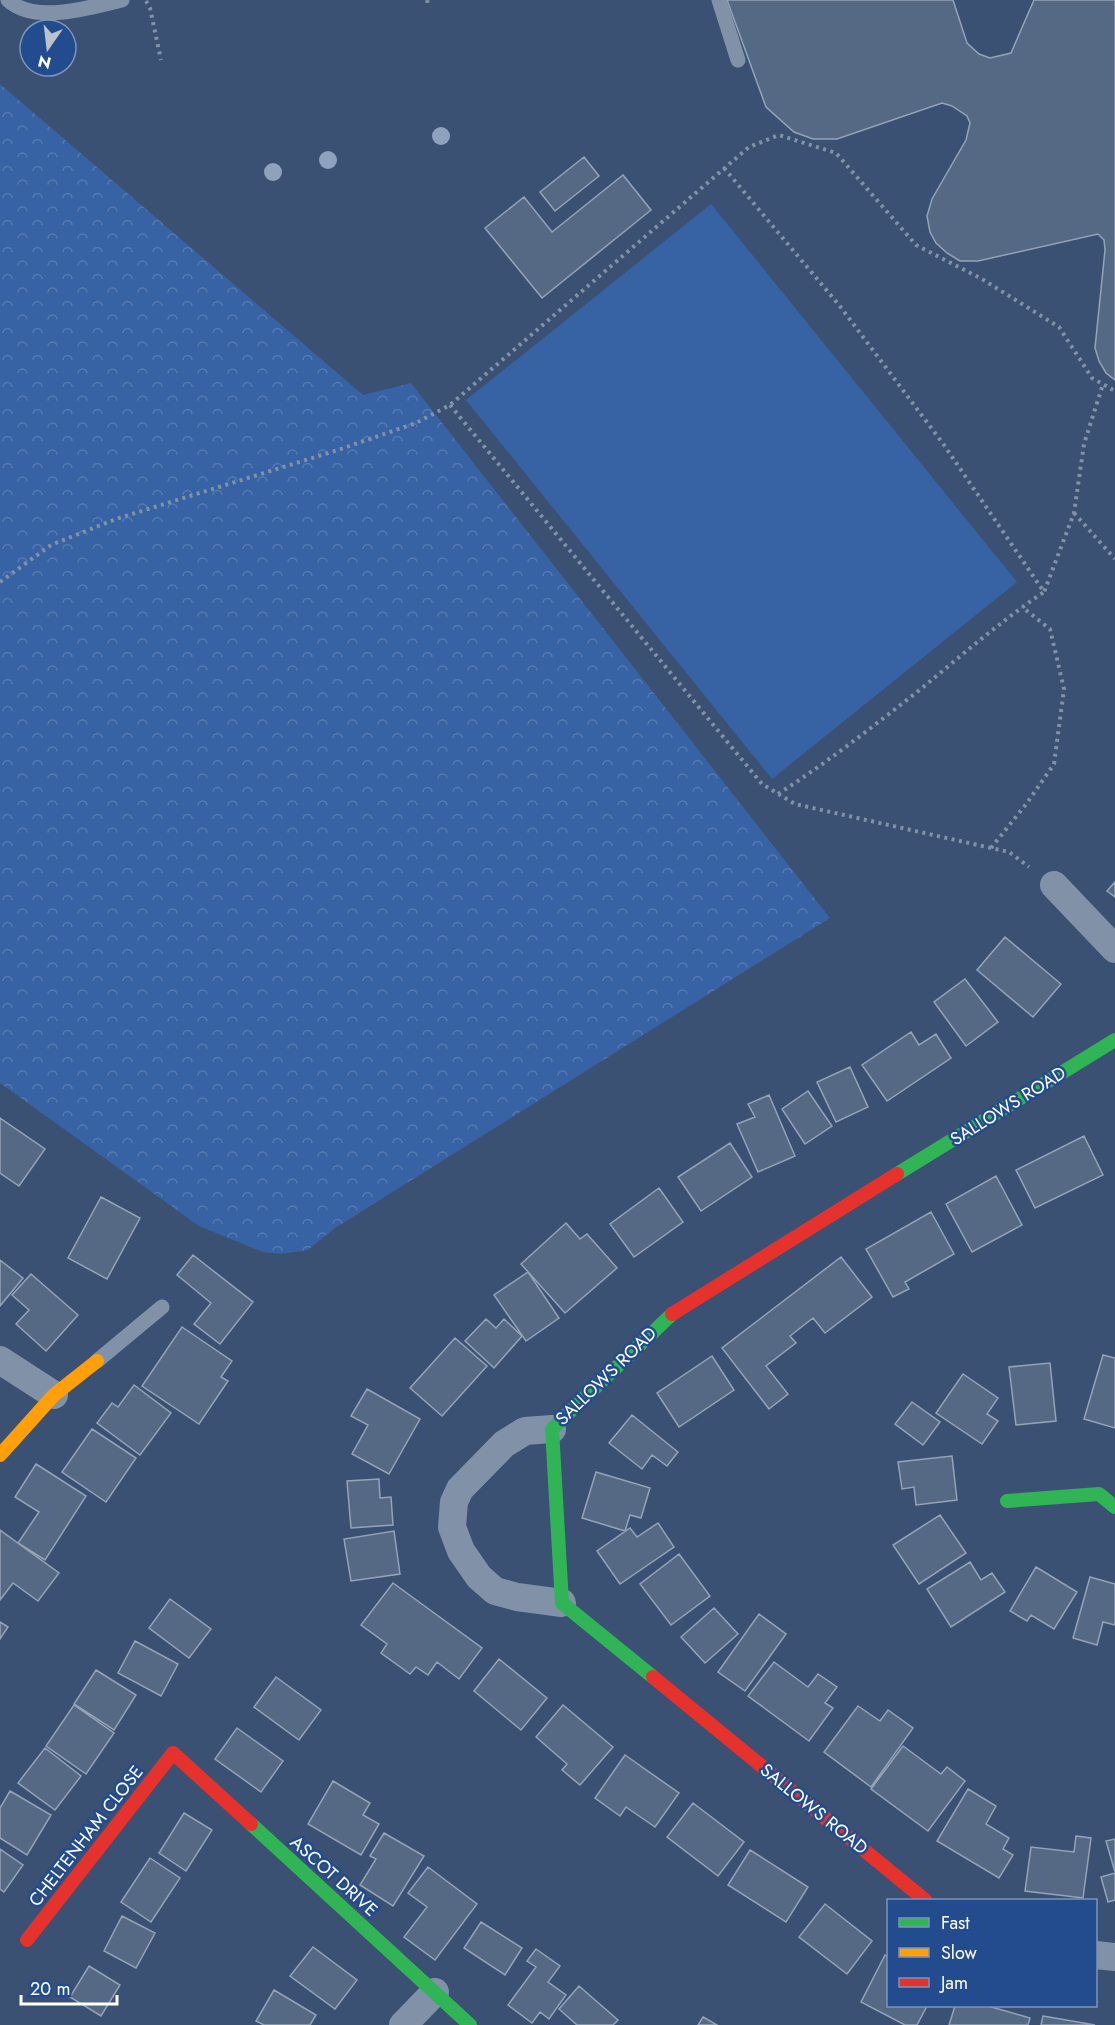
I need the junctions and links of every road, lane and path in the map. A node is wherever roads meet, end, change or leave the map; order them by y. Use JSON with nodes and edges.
{"nodes":[{"id":1,"x":8,"y":0,"type":"edge"},
{"id":2,"x":122,"y":0,"type":"edge"},
{"id":3,"x":146,"y":0,"type":"edge"},
{"id":4,"x":719,"y":0,"type":"edge"},
{"id":5,"x":161,"y":60,"type":"dead end"},
{"id":6,"x":738,"y":60,"type":"dead end"},
{"id":7,"x":724,"y":168,"type":"junction"},
{"id":8,"x":1103,"y":384,"type":"junction"},
{"id":9,"x":1115,"y":391,"type":"edge"},
{"id":10,"x":450,"y":405,"type":"junction"},
{"id":11,"x":1074,"y":513,"type":"junction"},
{"id":12,"x":1115,"y":559,"type":"edge"},
{"id":13,"x":0,"y":582,"type":"edge"},
{"id":14,"x":1044,"y":592,"type":"junction"},
{"id":15,"x":1021,"y":607,"type":"junction"},
{"id":16,"x":778,"y":794,"type":"junction"},
{"id":17,"x":991,"y":848,"type":"junction"},
{"id":18,"x":1054,"y":885,"type":"joint"},
{"id":19,"x":1115,"y":949,"type":"edge"},
{"id":20,"x":1115,"y":1040,"type":"edge"},
{"id":21,"x":162,"y":1306,"type":"dead end"},
{"id":22,"x":0,"y":1360,"type":"edge"},
{"id":23,"x":97,"y":1360,"type":"joint"},
{"id":24,"x":54,"y":1395,"type":"junction"},
{"id":25,"x":552,"y":1429,"type":"junction"},
{"id":26,"x":0,"y":1455,"type":"edge"},
{"id":27,"x":1007,"y":1501,"type":"dead end"},
{"id":28,"x":1115,"y":1507,"type":"edge"},
{"id":29,"x":562,"y":1603,"type":"junction"},
{"id":30,"x":173,"y":1753,"type":"joint"},
{"id":31,"x":924,"y":1899,"type":"edge"},
{"id":32,"x":27,"y":1940,"type":"dead end"},
{"id":33,"x":1097,"y":1954,"type":"edge"},
{"id":34,"x":1115,"y":1957,"type":"edge"},
{"id":35,"x":435,"y":1992,"type":"junction"},
{"id":36,"x":403,"y":2025,"type":"edge"},
{"id":37,"x":470,"y":2025,"type":"edge"}],
"edges":[{"from":1,"to":2,"type":"lane"},
{"from":3,"to":5,"type":"path"},
{"from":4,"to":6,"type":"lane"},
{"from":7,"to":8,"type":"path"},
{"from":7,"to":10,"type":"path"},
{"from":7,"to":14,"type":"path"},
{"from":8,"to":9,"type":"path"},
{"from":8,"to":11,"type":"path"},
{"from":10,"to":13,"type":"path"},
{"from":10,"to":16,"type":"path"},
{"from":11,"to":12,"type":"path"},
{"from":11,"to":14,"type":"path"},
{"from":14,"to":15,"type":"path"},
{"from":15,"to":16,"type":"path"},
{"from":15,"to":17,"type":"path"},
{"from":16,"to":17,"type":"path"},
{"from":17,"to":18,"type":"path"},
{"from":18,"to":19,"type":"street"},
{"from":20,"to":25,"type":"street","name":"SALLOWS ROAD"},
{"from":21,"to":23,"type":"lane"},
{"from":22,"to":24,"type":"street"},
{"from":23,"to":24,"type":"street"},
{"from":24,"to":26,"type":"street"},
{"from":25,"to":29,"type":"street","name":"SALLOWS ROAD"},
{"from":25,"to":29,"type":"street"},
{"from":27,"to":28,"type":"street"},
{"from":29,"to":31,"type":"street","name":"SALLOWS ROAD"},
{"from":30,"to":32,"type":"street","name":"CHELTENHAM CLOSE"},
{"from":30,"to":35,"type":"street","name":"ASCOT DRIVE"},
{"from":33,"to":34,"type":"street"},
{"from":35,"to":36,"type":"street"},
{"from":35,"to":37,"type":"street","name":"ASCOT DRIVE"}]}
